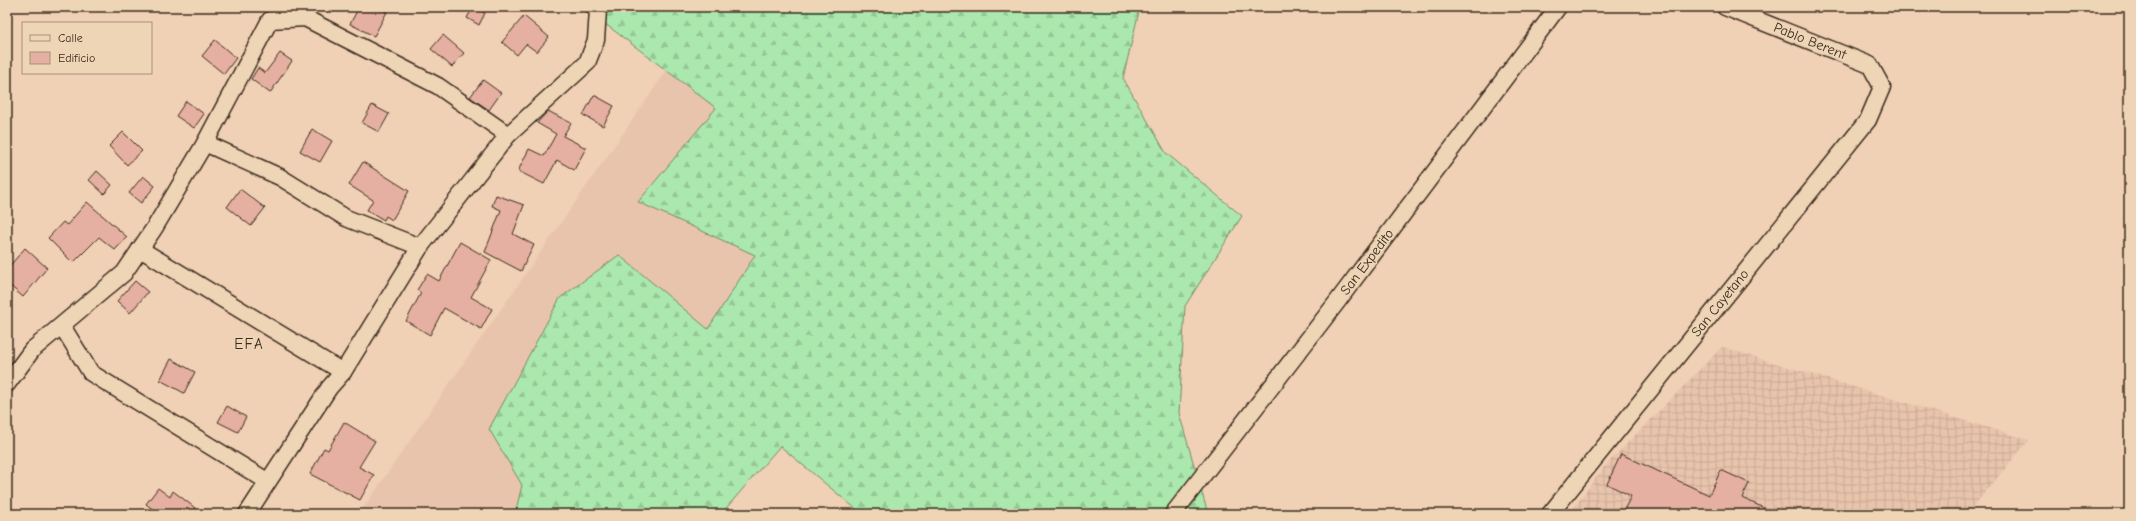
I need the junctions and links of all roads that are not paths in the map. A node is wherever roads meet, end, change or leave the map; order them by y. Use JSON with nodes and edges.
{"nodes":[{"id":1,"x":594,"y":7,"type":"edge"},
{"id":2,"x":1558,"y":7,"type":"edge"},
{"id":3,"x":1725,"y":7,"type":"edge"},
{"id":4,"x":1882,"y":88,"type":"joint"},
{"id":5,"x":508,"y":135,"type":"junction"},
{"id":6,"x":205,"y":143,"type":"junction"},
{"id":7,"x":420,"y":247,"type":"junction"},
{"id":8,"x":140,"y":249,"type":"junction"},
{"id":9,"x":62,"y":326,"type":"junction"},
{"id":10,"x":343,"y":372,"type":"junction"},
{"id":11,"x":7,"y":384,"type":"edge"},
{"id":12,"x":267,"y":481,"type":"junction"},
{"id":13,"x":247,"y":514,"type":"edge"},
{"id":14,"x":1173,"y":514,"type":"edge"},
{"id":15,"x":1550,"y":514,"type":"edge"}],
"edges":[{"from":1,"to":5,"type":"street"},
{"from":2,"to":14,"type":"street","name":"San Expedito"},
{"from":3,"to":4,"type":"street","name":"Pablo Berent"},
{"from":4,"to":15,"type":"street","name":"San Cayetano"},
{"from":5,"to":6,"type":"street"},
{"from":5,"to":7,"type":"street"},
{"from":6,"to":7,"type":"street"},
{"from":6,"to":8,"type":"street"},
{"from":7,"to":10,"type":"street"},
{"from":8,"to":9,"type":"street"},
{"from":8,"to":10,"type":"street"},
{"from":9,"to":11,"type":"street"},
{"from":9,"to":12,"type":"street"},
{"from":10,"to":12,"type":"street"},
{"from":12,"to":13,"type":"street"}]}
